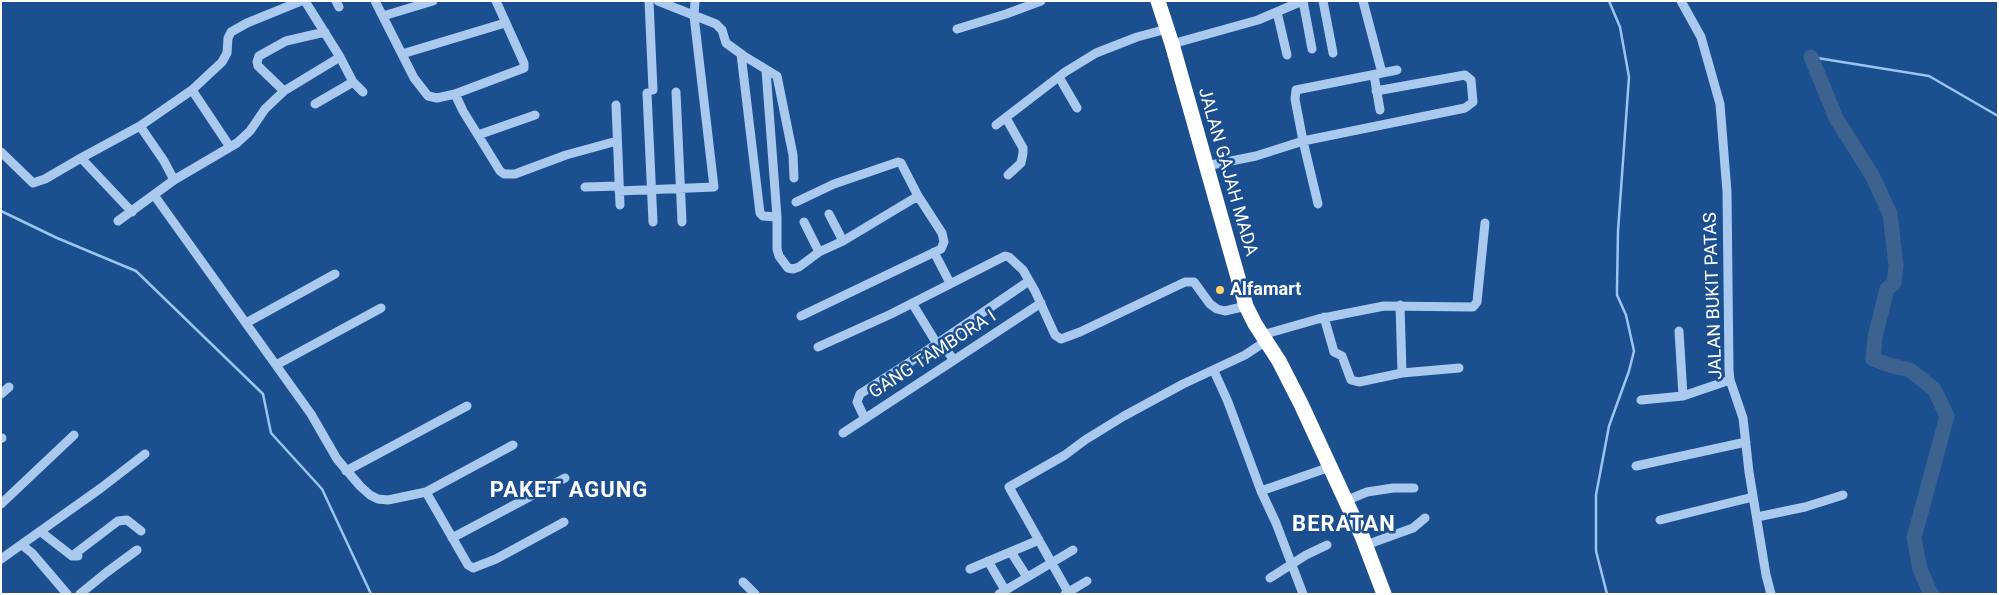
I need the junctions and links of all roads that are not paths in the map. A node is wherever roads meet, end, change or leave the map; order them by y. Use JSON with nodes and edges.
{"nodes":[{"id":1,"x":303,"y":1,"type":"edge"},
{"id":2,"x":375,"y":1,"type":"edge"},
{"id":3,"x":434,"y":1,"type":"edge"},
{"id":4,"x":496,"y":1,"type":"edge"},
{"id":5,"x":648,"y":1,"type":"edge"},
{"id":6,"x":658,"y":1,"type":"edge"},
{"id":7,"x":695,"y":1,"type":"edge"},
{"id":8,"x":1041,"y":1,"type":"edge"},
{"id":9,"x":1158,"y":1,"type":"edge"},
{"id":10,"x":1302,"y":1,"type":"edge"},
{"id":11,"x":1323,"y":1,"type":"edge"},
{"id":12,"x":1364,"y":1,"type":"edge"},
{"id":13,"x":1681,"y":1,"type":"edge"},
{"id":14,"x":1277,"y":12,"type":"junction"},
{"id":15,"x":383,"y":16,"type":"junction"},
{"id":16,"x":694,"y":16,"type":"junction"},
{"id":17,"x":505,"y":23,"type":"junction"},
{"id":18,"x":956,"y":29,"type":"dead end"},
{"id":19,"x":1167,"y":29,"type":"junction"},
{"id":20,"x":325,"y":32,"type":"junction"},
{"id":21,"x":1172,"y":44,"type":"junction"},
{"id":22,"x":1312,"y":49,"type":"dead end"},
{"id":23,"x":1333,"y":52,"type":"dead end"},
{"id":24,"x":402,"y":54,"type":"junction"},
{"id":25,"x":741,"y":54,"type":"junction"},
{"id":26,"x":1287,"y":55,"type":"dead end"},
{"id":27,"x":340,"y":57,"type":"junction"},
{"id":28,"x":766,"y":70,"type":"junction"},
{"id":29,"x":1397,"y":70,"type":"dead end"},
{"id":30,"x":1378,"y":74,"type":"junction"},
{"id":31,"x":1060,"y":77,"type":"junction"},
{"id":32,"x":354,"y":82,"type":"junction"},
{"id":33,"x":192,"y":90,"type":"junction"},
{"id":34,"x":284,"y":91,"type":"junction"},
{"id":35,"x":1376,"y":91,"type":"junction"},
{"id":36,"x":363,"y":92,"type":"dead end"},
{"id":37,"x":676,"y":92,"type":"dead end"},
{"id":38,"x":455,"y":94,"type":"junction"},
{"id":39,"x":315,"y":104,"type":"dead end"},
{"id":40,"x":616,"y":106,"type":"dead end"},
{"id":41,"x":1077,"y":108,"type":"dead end"},
{"id":42,"x":1380,"y":110,"type":"dead end"},
{"id":43,"x":535,"y":115,"type":"dead end"},
{"id":44,"x":1006,"y":118,"type":"junction"},
{"id":45,"x":996,"y":125,"type":"dead end"},
{"id":46,"x":140,"y":126,"type":"junction"},
{"id":47,"x":478,"y":135,"type":"junction"},
{"id":48,"x":617,"y":141,"type":"junction"},
{"id":49,"x":1303,"y":141,"type":"junction"},
{"id":50,"x":230,"y":147,"type":"junction"},
{"id":51,"x":1,"y":152,"type":"edge"},
{"id":52,"x":81,"y":158,"type":"junction"},
{"id":53,"x":1206,"y":166,"type":"junction"},
{"id":54,"x":1008,"y":174,"type":"dead end"},
{"id":55,"x":794,"y":178,"type":"dead end"},
{"id":56,"x":174,"y":180,"type":"junction"},
{"id":57,"x":585,"y":188,"type":"dead end"},
{"id":58,"x":681,"y":188,"type":"junction"},
{"id":59,"x":619,"y":189,"type":"junction"},
{"id":60,"x":652,"y":190,"type":"junction"},
{"id":61,"x":154,"y":195,"type":"junction"},
{"id":62,"x":918,"y":196,"type":"junction"},
{"id":63,"x":796,"y":202,"type":"dead end"},
{"id":64,"x":1318,"y":204,"type":"dead end"},
{"id":65,"x":620,"y":205,"type":"dead end"},
{"id":66,"x":132,"y":212,"type":"junction"},
{"id":67,"x":829,"y":214,"type":"dead end"},
{"id":68,"x":777,"y":217,"type":"junction"},
{"id":69,"x":118,"y":222,"type":"dead end"},
{"id":70,"x":653,"y":222,"type":"dead end"},
{"id":71,"x":682,"y":222,"type":"dead end"},
{"id":72,"x":804,"y":222,"type":"dead end"},
{"id":73,"x":1485,"y":223,"type":"dead end"},
{"id":74,"x":843,"y":241,"type":"junction"},
{"id":75,"x":819,"y":252,"type":"junction"},
{"id":76,"x":934,"y":252,"type":"junction"},
{"id":77,"x":335,"y":274,"type":"dead end"},
{"id":78,"x":1029,"y":281,"type":"junction"},
{"id":79,"x":950,"y":283,"type":"junction"},
{"id":80,"x":1040,"y":303,"type":"junction"},
{"id":81,"x":912,"y":304,"type":"junction"},
{"id":82,"x":1246,"y":306,"type":"junction"},
{"id":83,"x":1400,"y":306,"type":"junction"},
{"id":84,"x":381,"y":308,"type":"dead end"},
{"id":85,"x":800,"y":316,"type":"dead end"},
{"id":86,"x":1324,"y":318,"type":"junction"},
{"id":87,"x":246,"y":323,"type":"junction"},
{"id":88,"x":1679,"y":331,"type":"dead end"},
{"id":89,"x":1264,"y":338,"type":"junction"},
{"id":90,"x":939,"y":343,"type":"junction"},
{"id":91,"x":818,"y":347,"type":"dead end"},
{"id":92,"x":954,"y":360,"type":"junction"},
{"id":93,"x":276,"y":365,"type":"junction"},
{"id":94,"x":1459,"y":368,"type":"dead end"},
{"id":95,"x":1214,"y":371,"type":"junction"},
{"id":96,"x":1402,"y":373,"type":"junction"},
{"id":97,"x":1730,"y":380,"type":"junction"},
{"id":98,"x":9,"y":387,"type":"dead end"},
{"id":99,"x":1,"y":394,"type":"edge"},
{"id":100,"x":1683,"y":396,"type":"junction"},
{"id":101,"x":1641,"y":400,"type":"dead end"},
{"id":102,"x":467,"y":406,"type":"dead end"},
{"id":103,"x":865,"y":419,"type":"junction"},
{"id":104,"x":843,"y":432,"type":"dead end"},
{"id":105,"x":74,"y":436,"type":"dead end"},
{"id":106,"x":1746,"y":442,"type":"junction"},
{"id":107,"x":513,"y":445,"type":"dead end"},
{"id":108,"x":145,"y":454,"type":"dead end"},
{"id":109,"x":1636,"y":466,"type":"dead end"},
{"id":110,"x":1330,"y":467,"type":"junction"},
{"id":111,"x":346,"y":471,"type":"junction"},
{"id":112,"x":565,"y":478,"type":"dead end"},
{"id":113,"x":1414,"y":488,"type":"dead end"},
{"id":114,"x":1261,"y":491,"type":"junction"},
{"id":115,"x":426,"y":492,"type":"junction"},
{"id":116,"x":1843,"y":495,"type":"dead end"},
{"id":117,"x":1753,"y":497,"type":"junction"},
{"id":118,"x":1345,"y":501,"type":"junction"},
{"id":119,"x":1,"y":504,"type":"edge"},
{"id":120,"x":1757,"y":517,"type":"junction"},
{"id":121,"x":1425,"y":518,"type":"dead end"},
{"id":122,"x":1660,"y":520,"type":"dead end"},
{"id":123,"x":564,"y":522,"type":"dead end"},
{"id":124,"x":141,"y":530,"type":"dead end"},
{"id":125,"x":41,"y":532,"type":"junction"},
{"id":126,"x":452,"y":538,"type":"junction"},
{"id":127,"x":1039,"y":540,"type":"junction"},
{"id":128,"x":22,"y":545,"type":"junction"},
{"id":129,"x":1327,"y":545,"type":"dead end"},
{"id":130,"x":1366,"y":545,"type":"junction"},
{"id":131,"x":137,"y":550,"type":"dead end"},
{"id":132,"x":1073,"y":550,"type":"dead end"},
{"id":133,"x":1011,"y":552,"type":"junction"},
{"id":134,"x":1,"y":559,"type":"edge"},
{"id":135,"x":988,"y":561,"type":"junction"},
{"id":136,"x":1052,"y":562,"type":"junction"},
{"id":137,"x":1291,"y":565,"type":"junction"},
{"id":138,"x":970,"y":569,"type":"dead end"},
{"id":139,"x":1027,"y":577,"type":"junction"},
{"id":140,"x":1270,"y":578,"type":"dead end"},
{"id":141,"x":1087,"y":581,"type":"dead end"},
{"id":142,"x":743,"y":582,"type":"dead end"},
{"id":143,"x":1002,"y":592,"type":"edge"},
{"id":144,"x":1067,"y":593,"type":"edge"},
{"id":145,"x":67,"y":594,"type":"edge"},
{"id":146,"x":80,"y":594,"type":"edge"},
{"id":147,"x":755,"y":594,"type":"edge"},
{"id":148,"x":1303,"y":594,"type":"edge"},
{"id":149,"x":1384,"y":594,"type":"edge"},
{"id":150,"x":1771,"y":594,"type":"edge"}],
"edges":[{"from":1,"to":20,"type":"street"},
{"from":1,"to":33,"type":"street"},
{"from":2,"to":15,"type":"street"},
{"from":3,"to":15,"type":"street"},
{"from":4,"to":17,"type":"street"},
{"from":5,"to":60,"type":"street"},
{"from":6,"to":16,"type":"street"},
{"from":7,"to":16,"type":"street"},
{"from":8,"to":18,"type":"street"},
{"from":9,"to":19,"type":"highway","name":"JALAN GAJAH MADA"},
{"from":10,"to":14,"type":"street"},
{"from":10,"to":22,"type":"street"},
{"from":11,"to":23,"type":"street"},
{"from":12,"to":30,"type":"street"},
{"from":13,"to":97,"type":"street","name":"JALAN BUKIT PATAS"},
{"from":14,"to":21,"type":"street"},
{"from":14,"to":26,"type":"street"},
{"from":15,"to":24,"type":"street"},
{"from":16,"to":25,"type":"street"},
{"from":16,"to":58,"type":"street"},
{"from":17,"to":24,"type":"street"},
{"from":17,"to":38,"type":"street"},
{"from":19,"to":21,"type":"highway","name":"JALAN GAJAH MADA"},
{"from":19,"to":31,"type":"street"},
{"from":20,"to":27,"type":"street"},
{"from":20,"to":34,"type":"street"},
{"from":21,"to":53,"type":"highway","name":"JALAN GAJAH MADA"},
{"from":24,"to":38,"type":"street"},
{"from":25,"to":28,"type":"street"},
{"from":25,"to":68,"type":"street"},
{"from":27,"to":32,"type":"street"},
{"from":27,"to":34,"type":"street"},
{"from":28,"to":55,"type":"street"},
{"from":28,"to":68,"type":"street"},
{"from":29,"to":30,"type":"street"},
{"from":30,"to":35,"type":"street"},
{"from":30,"to":49,"type":"street"},
{"from":31,"to":41,"type":"street"},
{"from":31,"to":44,"type":"street"},
{"from":32,"to":36,"type":"street"},
{"from":32,"to":39,"type":"street"},
{"from":33,"to":46,"type":"street"},
{"from":33,"to":50,"type":"street"},
{"from":34,"to":50,"type":"street"},
{"from":35,"to":42,"type":"street"},
{"from":35,"to":49,"type":"street"},
{"from":37,"to":58,"type":"street"},
{"from":38,"to":47,"type":"street"},
{"from":40,"to":48,"type":"street"},
{"from":43,"to":47,"type":"street"},
{"from":44,"to":45,"type":"street"},
{"from":44,"to":54,"type":"street"},
{"from":46,"to":52,"type":"street"},
{"from":46,"to":56,"type":"street"},
{"from":47,"to":48,"type":"street"},
{"from":48,"to":59,"type":"street"},
{"from":49,"to":53,"type":"street"},
{"from":49,"to":64,"type":"street"},
{"from":50,"to":56,"type":"street"},
{"from":51,"to":52,"type":"street"},
{"from":52,"to":66,"type":"street"},
{"from":53,"to":82,"type":"highway","name":"JALAN GAJAH MADA"},
{"from":56,"to":61,"type":"street"},
{"from":57,"to":59,"type":"street"},
{"from":58,"to":60,"type":"street"},
{"from":58,"to":71,"type":"street"},
{"from":59,"to":60,"type":"street"},
{"from":59,"to":65,"type":"street"},
{"from":60,"to":70,"type":"street"},
{"from":61,"to":66,"type":"street"},
{"from":61,"to":87,"type":"street"},
{"from":62,"to":63,"type":"street"},
{"from":62,"to":74,"type":"street"},
{"from":62,"to":76,"type":"street"},
{"from":66,"to":69,"type":"street"},
{"from":67,"to":74,"type":"street"},
{"from":68,"to":75,"type":"street"},
{"from":72,"to":75,"type":"street"},
{"from":73,"to":83,"type":"street"},
{"from":74,"to":75,"type":"street"},
{"from":76,"to":79,"type":"street"},
{"from":76,"to":85,"type":"street"},
{"from":77,"to":87,"type":"street"},
{"from":78,"to":79,"type":"street"},
{"from":78,"to":80,"type":"street"},
{"from":78,"to":90,"type":"street"},
{"from":79,"to":81,"type":"street"},
{"from":80,"to":82,"type":"street"},
{"from":80,"to":92,"type":"street","name":"GANG TAMBORA I"},
{"from":81,"to":90,"type":"street"},
{"from":81,"to":91,"type":"street"},
{"from":82,"to":89,"type":"highway","name":"JALAN GAJAH MADA"},
{"from":83,"to":86,"type":"street"},
{"from":83,"to":96,"type":"street"},
{"from":84,"to":93,"type":"street"},
{"from":86,"to":89,"type":"street"},
{"from":86,"to":96,"type":"street"},
{"from":87,"to":93,"type":"street"},
{"from":88,"to":100,"type":"street"},
{"from":89,"to":95,"type":"street"},
{"from":89,"to":110,"type":"highway","name":"JALAN GAJAH MADA"},
{"from":90,"to":92,"type":"street"},
{"from":90,"to":103,"type":"street"},
{"from":92,"to":103,"type":"street","name":"GANG TAMBORA I"},
{"from":93,"to":111,"type":"street"},
{"from":94,"to":96,"type":"street"},
{"from":95,"to":114,"type":"street"},
{"from":95,"to":127,"type":"street"},
{"from":97,"to":100,"type":"street"},
{"from":97,"to":106,"type":"street","name":"JALAN BUKIT PATAS"},
{"from":98,"to":99,"type":"street"},
{"from":100,"to":101,"type":"street"},
{"from":102,"to":111,"type":"street"},
{"from":103,"to":104,"type":"street","name":"GANG TAMBORA I"},
{"from":105,"to":119,"type":"street"},
{"from":106,"to":109,"type":"street"},
{"from":106,"to":117,"type":"street","name":"JALAN BUKIT PATAS"},
{"from":107,"to":115,"type":"street"},
{"from":108,"to":125,"type":"street"},
{"from":110,"to":114,"type":"street"},
{"from":110,"to":118,"type":"highway","name":"JALAN GAJAH MADA"},
{"from":111,"to":115,"type":"street"},
{"from":112,"to":126,"type":"street"},
{"from":113,"to":118,"type":"street"},
{"from":114,"to":137,"type":"street"},
{"from":115,"to":126,"type":"street"},
{"from":116,"to":120,"type":"street"},
{"from":117,"to":120,"type":"street","name":"JALAN BUKIT PATAS"},
{"from":117,"to":122,"type":"street"},
{"from":118,"to":130,"type":"highway","name":"JALAN GAJAH MADA"},
{"from":120,"to":150,"type":"street","name":"JALAN BUKIT PATAS"},
{"from":121,"to":130,"type":"street"},
{"from":123,"to":126,"type":"street"},
{"from":124,"to":125,"type":"street"},
{"from":125,"to":128,"type":"street"},
{"from":127,"to":133,"type":"street"},
{"from":127,"to":136,"type":"street"},
{"from":128,"to":134,"type":"street"},
{"from":128,"to":145,"type":"street"},
{"from":129,"to":137,"type":"street"},
{"from":130,"to":149,"type":"highway","name":"JALAN GAJAH MADA"},
{"from":131,"to":146,"type":"street"},
{"from":132,"to":136,"type":"street"},
{"from":133,"to":135,"type":"street"},
{"from":133,"to":139,"type":"street"},
{"from":135,"to":138,"type":"street"},
{"from":135,"to":143,"type":"street"},
{"from":136,"to":139,"type":"street"},
{"from":136,"to":144,"type":"street"},
{"from":137,"to":140,"type":"street"},
{"from":137,"to":148,"type":"street"},
{"from":139,"to":143,"type":"street"},
{"from":141,"to":144,"type":"street"},
{"from":142,"to":147,"type":"street"}]}
